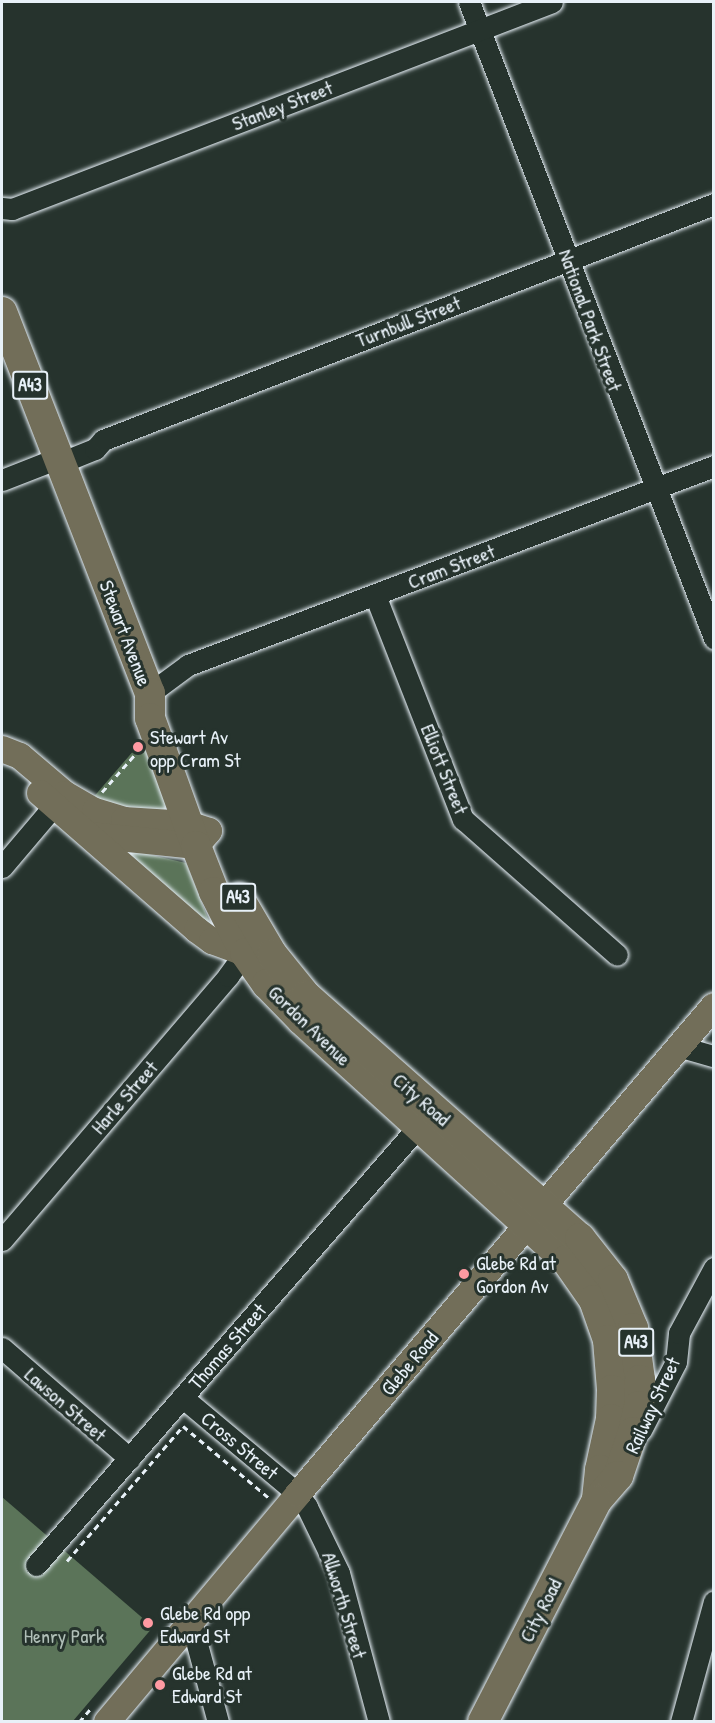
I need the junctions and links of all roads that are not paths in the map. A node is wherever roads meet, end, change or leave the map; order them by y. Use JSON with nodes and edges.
{"nodes":[{"id":1,"x":469,"y":2,"type":"edge"},
{"id":2,"x":552,"y":2,"type":"edge"},
{"id":3,"x":479,"y":30,"type":"junction"},
{"id":4,"x":714,"y":204,"type":"edge"},
{"id":5,"x":5,"y":213,"type":"edge"},
{"id":6,"x":569,"y":259,"type":"junction"},
{"id":7,"x":2,"y":312,"type":"edge"},
{"id":8,"x":57,"y":456,"type":"junction"},
{"id":9,"x":714,"y":466,"type":"edge"},
{"id":10,"x":2,"y":480,"type":"edge"},
{"id":11,"x":654,"y":489,"type":"junction"},
{"id":12,"x":375,"y":595,"type":"junction"},
{"id":13,"x":714,"y":638,"type":"edge"},
{"id":14,"x":146,"y":682,"type":"junction"},
{"id":15,"x":2,"y":750,"type":"edge"},
{"id":16,"x":59,"y":799,"type":"junction"},
{"id":17,"x":198,"y":833,"type":"junction"},
{"id":18,"x":90,"y":835,"type":"junction"},
{"id":19,"x":2,"y":867,"type":"edge"},
{"id":20,"x":245,"y":953,"type":"junction"},
{"id":21,"x":618,"y":955,"type":"dead end"},
{"id":22,"x":714,"y":1006,"type":"edge"},
{"id":23,"x":678,"y":1046,"type":"junction"},
{"id":24,"x":714,"y":1056,"type":"edge"},
{"id":25,"x":418,"y":1127,"type":"junction"},
{"id":26,"x":535,"y":1215,"type":"junction"},
{"id":27,"x":2,"y":1239,"type":"edge"},
{"id":28,"x":714,"y":1268,"type":"edge"},
{"id":29,"x":2,"y":1348,"type":"edge"},
{"id":30,"x":182,"y":1397,"type":"junction"},
{"id":31,"x":130,"y":1459,"type":"junction"},
{"id":32,"x":618,"y":1476,"type":"junction"},
{"id":33,"x":298,"y":1494,"type":"junction"},
{"id":34,"x":597,"y":1500,"type":"junction"},
{"id":35,"x":36,"y":1565,"type":"dead end"},
{"id":36,"x":714,"y":1601,"type":"edge"},
{"id":37,"x":191,"y":1623,"type":"junction"},
{"id":38,"x":100,"y":1713,"type":"edge"},
{"id":39,"x":218,"y":1722,"type":"edge"},
{"id":40,"x":379,"y":1722,"type":"edge"},
{"id":41,"x":483,"y":1722,"type":"edge"},
{"id":42,"x":681,"y":1722,"type":"edge"}],
"edges":[{"from":1,"to":3,"type":"street","name":"National Park Street"},
{"from":2,"to":3,"type":"street","name":"Stanley Street"},
{"from":3,"to":5,"type":"street","name":"Stanley Street"},
{"from":3,"to":6,"type":"street","name":"National Park Street"},
{"from":4,"to":6,"type":"street","name":"Turnbull Street"},
{"from":6,"to":8,"type":"street","name":"Turnbull Street"},
{"from":6,"to":11,"type":"street","name":"National Park Street"},
{"from":7,"to":8,"type":"highway","name":"Stewart Avenue","number":"A43"},
{"from":8,"to":10,"type":"street","name":"Turnbull Street"},
{"from":8,"to":14,"type":"highway","name":"Stewart Avenue","number":"A43"},
{"from":9,"to":11,"type":"street","name":"Cram Street"},
{"from":11,"to":12,"type":"street","name":"Cram Street"},
{"from":11,"to":13,"type":"street","name":"National Park Street"},
{"from":12,"to":14,"type":"street","name":"Cram Street"},
{"from":12,"to":21,"type":"street","name":"Elliott Street"},
{"from":14,"to":17,"type":"highway","name":"Stewart Avenue","number":"A43"},
{"from":15,"to":16,"type":"main road"},
{"from":16,"to":17,"type":"main road"},
{"from":16,"to":18,"type":"main road"},
{"from":16,"to":19,"type":"street"},
{"from":17,"to":18,"type":"main road"},
{"from":17,"to":20,"type":"highway","name":"Stewart Avenue","number":"A43"},
{"from":17,"to":26,"type":"highway","name":"City Road","number":"A43"},
{"from":18,"to":20,"type":"main road"},
{"from":20,"to":25,"type":"highway","name":"Gordon Avenue","number":"A43"},
{"from":20,"to":27,"type":"street","name":"Harle Street"},
{"from":22,"to":23,"type":"main road","name":"Glebe Road"},
{"from":23,"to":24,"type":"street"},
{"from":23,"to":26,"type":"main road","name":"Glebe Road"},
{"from":25,"to":26,"type":"highway","name":"Gordon Avenue","number":"A43"},
{"from":25,"to":30,"type":"street","name":"Thomas Street"},
{"from":26,"to":32,"type":"highway","name":"City Road","number":"A43"},
{"from":26,"to":33,"type":"main road","name":"Glebe Road"},
{"from":26,"to":34,"type":"highway","name":"City Road","number":"A43"},
{"from":28,"to":32,"type":"street","name":"Railway Street"},
{"from":29,"to":31,"type":"street","name":"Lawson Street"},
{"from":30,"to":31,"type":"street","name":"Thomas Street"},
{"from":30,"to":33,"type":"street","name":"Cross Street"},
{"from":31,"to":35,"type":"street","name":"Thomas Street"},
{"from":32,"to":34,"type":"highway","name":"City Road","number":"A43"},
{"from":33,"to":37,"type":"main road","name":"Glebe Road"},
{"from":33,"to":40,"type":"street","name":"Allworth Street"},
{"from":34,"to":41,"type":"highway","name":"City Road","number":"A43"},
{"from":36,"to":42,"type":"street"},
{"from":37,"to":38,"type":"main road","name":"Glebe Road"},
{"from":37,"to":39,"type":"street"}]}
